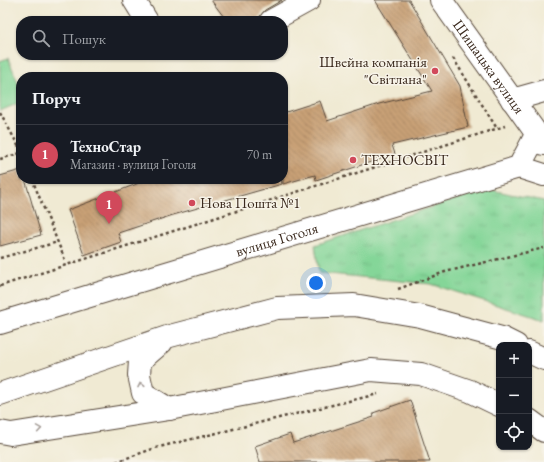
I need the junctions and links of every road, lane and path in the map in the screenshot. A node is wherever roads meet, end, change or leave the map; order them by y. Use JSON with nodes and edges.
{"nodes":[{"id":1,"x":134,"y":0,"type":"edge"},
{"id":2,"x":309,"y":0,"type":"edge"},
{"id":3,"x":441,"y":0,"type":"edge"},
{"id":4,"x":144,"y":16,"type":"edge"},
{"id":5,"x":280,"y":16,"type":"edge"},
{"id":6,"x":450,"y":54,"type":"dead end"},
{"id":7,"x":544,"y":91,"type":"edge"},
{"id":8,"x":512,"y":100,"type":"junction"},
{"id":9,"x":0,"y":112,"type":"edge"},
{"id":10,"x":496,"y":128,"type":"junction"},
{"id":11,"x":536,"y":133,"type":"edge"},
{"id":12,"x":16,"y":142,"type":"edge"},
{"id":13,"x":16,"y":154,"type":"edge"},
{"id":14,"x":0,"y":159,"type":"edge"},
{"id":15,"x":519,"y":167,"type":"junction"},
{"id":16,"x":544,"y":174,"type":"edge"},
{"id":17,"x":34,"y":184,"type":"edge"},
{"id":18,"x":58,"y":242,"type":"junction"},
{"id":19,"x":544,"y":248,"type":"edge"},
{"id":20,"x":0,"y":258,"type":"edge"},
{"id":21,"x":65,"y":260,"type":"dead end"},
{"id":22,"x":0,"y":286,"type":"edge"},
{"id":23,"x":396,"y":290,"type":"dead end"},
{"id":24,"x":0,"y":323,"type":"edge"},
{"id":25,"x":170,"y":336,"type":"junction"},
{"id":26,"x":510,"y":342,"type":"edge"},
{"id":27,"x":532,"y":353,"type":"edge"},
{"id":28,"x":544,"y":359,"type":"edge"},
{"id":29,"x":386,"y":392,"type":"dead end"},
{"id":30,"x":1,"y":393,"type":"edge"},
{"id":31,"x":496,"y":404,"type":"edge"},
{"id":32,"x":169,"y":409,"type":"junction"},
{"id":33,"x":532,"y":422,"type":"edge"},
{"id":34,"x":544,"y":431,"type":"edge"},
{"id":35,"x":0,"y":432,"type":"edge"},
{"id":36,"x":116,"y":462,"type":"edge"}],
"edges":[{"from":1,"to":4,"type":"street"},
{"from":2,"to":5,"type":"street"},
{"from":3,"to":8,"type":"street","name":"Шишацька вулиця"},
{"from":6,"to":10,"type":"path"},
{"from":7,"to":8,"type":"street"},
{"from":8,"to":11,"type":"street","name":"Шишацька вулиця"},
{"from":9,"to":12,"type":"path"},
{"from":10,"to":11,"type":"path"},
{"from":10,"to":22,"type":"path"},
{"from":11,"to":15,"type":"street"},
{"from":13,"to":14,"type":"path"},
{"from":15,"to":16,"type":"street"},
{"from":15,"to":24,"type":"street","name":"вулиця Гоголя"},
{"from":17,"to":18,"type":"path"},
{"from":18,"to":20,"type":"path"},
{"from":18,"to":21,"type":"path"},
{"from":19,"to":23,"type":"path"},
{"from":25,"to":26,"type":"street"},
{"from":25,"to":30,"type":"street"},
{"from":32,"to":25,"type":"street","one_way":true},
{"from":27,"to":28,"type":"street"},
{"from":29,"to":36,"type":"path"},
{"from":31,"to":32,"type":"street"},
{"from":35,"to":32,"type":"street","one_way":true},
{"from":33,"to":34,"type":"street"}]}
